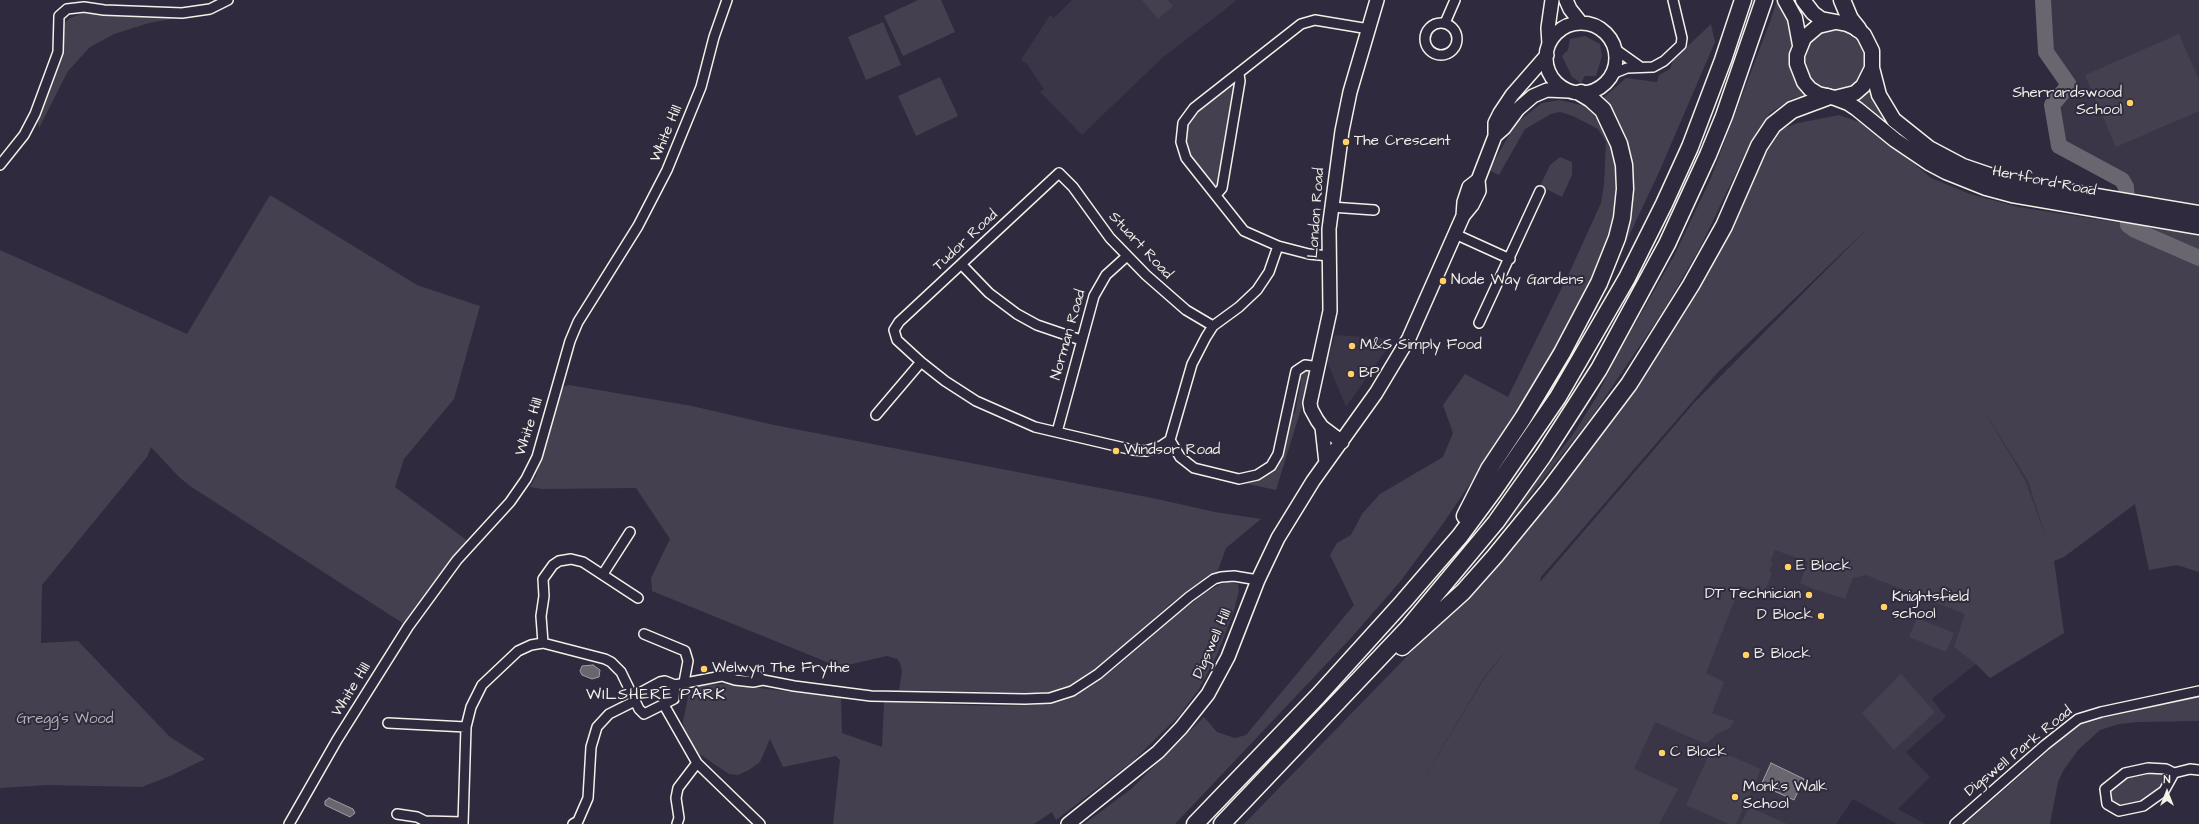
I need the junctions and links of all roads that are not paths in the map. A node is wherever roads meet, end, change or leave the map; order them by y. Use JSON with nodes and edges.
{"nodes":[{"id":1,"x":228,"y":0,"type":"edge"},
{"id":2,"x":727,"y":0,"type":"edge"},
{"id":3,"x":1377,"y":0,"type":"edge"},
{"id":4,"x":1455,"y":0,"type":"edge"},
{"id":5,"x":1552,"y":0,"type":"edge"},
{"id":6,"x":1566,"y":0,"type":"edge"},
{"id":7,"x":1673,"y":0,"type":"edge"},
{"id":8,"x":1743,"y":0,"type":"edge"},
{"id":9,"x":1785,"y":0,"type":"edge"},
{"id":10,"x":1803,"y":0,"type":"edge"},
{"id":11,"x":1842,"y":0,"type":"edge"},
{"id":12,"x":1762,"y":6,"type":"edge"},
{"id":13,"x":1835,"y":22,"type":"junction"},
{"id":14,"x":1581,"y":23,"type":"junction"},
{"id":15,"x":1445,"y":24,"type":"dead end"},
{"id":16,"x":1369,"y":29,"type":"junction"},
{"id":17,"x":1858,"y":29,"type":"junction"},
{"id":18,"x":1800,"y":46,"type":"junction"},
{"id":19,"x":1615,"y":49,"type":"junction"},
{"id":20,"x":1548,"y":50,"type":"junction"},
{"id":21,"x":1639,"y":66,"type":"junction"},
{"id":22,"x":1872,"y":68,"type":"junction"},
{"id":23,"x":1239,"y":74,"type":"junction"},
{"id":24,"x":1612,"y":74,"type":"junction"},
{"id":25,"x":1576,"y":92,"type":"junction"},
{"id":26,"x":1831,"y":98,"type":"junction"},
{"id":27,"x":1495,"y":136,"type":"junction"},
{"id":28,"x":0,"y":165,"type":"edge"},
{"id":29,"x":1058,"y":173,"type":"joint"},
{"id":30,"x":1540,"y":191,"type":"dead end"},
{"id":31,"x":1216,"y":195,"type":"junction"},
{"id":32,"x":2114,"y":205,"type":"junction"},
{"id":33,"x":1331,"y":207,"type":"junction"},
{"id":34,"x":1374,"y":210,"type":"dead end"},
{"id":35,"x":2199,"y":213,"type":"edge"},
{"id":36,"x":2199,"y":227,"type":"edge"},
{"id":37,"x":1455,"y":234,"type":"junction"},
{"id":38,"x":1278,"y":246,"type":"junction"},
{"id":39,"x":1127,"y":256,"type":"junction"},
{"id":40,"x":1329,"y":256,"type":"junction"},
{"id":41,"x":1510,"y":259,"type":"junction"},
{"id":42,"x":962,"y":265,"type":"junction"},
{"id":43,"x":1480,"y":323,"type":"dead end"},
{"id":44,"x":1213,"y":326,"type":"junction"},
{"id":45,"x":1081,"y":340,"type":"junction"},
{"id":46,"x":921,"y":362,"type":"junction"},
{"id":47,"x":1319,"y":366,"type":"junction"},
{"id":48,"x":876,"y":415,"type":"dead end"},
{"id":49,"x":1322,"y":427,"type":"junction"},
{"id":50,"x":1057,"y":432,"type":"junction"},
{"id":51,"x":1170,"y":440,"type":"junction"},
{"id":52,"x":1342,"y":442,"type":"junction"},
{"id":53,"x":1326,"y":463,"type":"junction"},
{"id":54,"x":630,"y":532,"type":"dead end"},
{"id":55,"x":1447,"y":551,"type":"junction"},
{"id":56,"x":603,"y":574,"type":"junction"},
{"id":57,"x":1258,"y":580,"type":"junction"},
{"id":58,"x":638,"y":598,"type":"dead end"},
{"id":59,"x":644,"y":634,"type":"dead end"},
{"id":60,"x":543,"y":643,"type":"junction"},
{"id":61,"x":680,"y":683,"type":"junction"},
{"id":62,"x":2199,"y":691,"type":"edge"},
{"id":63,"x":634,"y":699,"type":"junction"},
{"id":64,"x":664,"y":705,"type":"junction"},
{"id":65,"x":1334,"y":707,"type":"junction"},
{"id":66,"x":388,"y":723,"type":"dead end"},
{"id":67,"x":466,"y":727,"type":"junction"},
{"id":68,"x":697,"y":763,"type":"junction"},
{"id":69,"x":2199,"y":770,"type":"edge"},
{"id":70,"x":2174,"y":773,"type":"junction"},
{"id":71,"x":397,"y":814,"type":"dead end"},
{"id":72,"x":463,"y":823,"type":"edge"},
{"id":73,"x":759,"y":823,"type":"edge"},
{"id":74,"x":289,"y":824,"type":"edge"},
{"id":75,"x":573,"y":824,"type":"edge"},
{"id":76,"x":677,"y":824,"type":"edge"},
{"id":77,"x":1068,"y":824,"type":"edge"},
{"id":78,"x":1195,"y":824,"type":"edge"},
{"id":79,"x":1222,"y":824,"type":"edge"},
{"id":80,"x":1955,"y":824,"type":"edge"}],
"edges":[{"from":1,"to":28,"type":"street"},
{"from":2,"to":74,"type":"street","name":"White Hill"},
{"from":3,"to":16,"type":"main road","name":"London Road"},
{"from":4,"to":15,"type":"street"},
{"from":5,"to":20,"type":"main road"},
{"from":6,"to":14,"type":"main road"},
{"from":7,"to":21,"type":"street"},
{"from":8,"to":55,"type":"highway"},
{"from":9,"to":18,"type":"main road"},
{"from":10,"to":13,"type":"main road"},
{"from":11,"to":17,"type":"highway"},
{"from":12,"to":65,"type":"highway"},
{"from":13,"to":17,"type":"main road"},
{"from":13,"to":18,"type":"main road"},
{"from":14,"to":19,"type":"main road"},
{"from":14,"to":20,"type":"main road"},
{"from":16,"to":23,"type":"street"},
{"from":16,"to":33,"type":"main road","name":"London Road"},
{"from":17,"to":22,"type":"main road"},
{"from":18,"to":26,"type":"main road"},
{"from":19,"to":21,"type":"street"},
{"from":19,"to":24,"type":"main road"},
{"from":20,"to":25,"type":"main road"},
{"from":20,"to":27,"type":"main road"},
{"from":21,"to":24,"type":"street"},
{"from":22,"to":26,"type":"main road"},
{"from":22,"to":32,"type":"main road","name":"Hertford Road"},
{"from":23,"to":31,"type":"street"},
{"from":23,"to":31,"type":"street"},
{"from":24,"to":25,"type":"main road"},
{"from":25,"to":27,"type":"main road"},
{"from":25,"to":55,"type":"highway"},
{"from":26,"to":32,"type":"main road","name":"Hertford Road"},
{"from":26,"to":65,"type":"highway"},
{"from":27,"to":37,"type":"main road","name":"Digswell Hill"},
{"from":29,"to":39,"type":"street","name":"Stuart Road"},
{"from":29,"to":42,"type":"street","name":"Tudor Road"},
{"from":30,"to":41,"type":"street"},
{"from":31,"to":38,"type":"street"},
{"from":32,"to":35,"type":"main road","name":"Hertford Road"},
{"from":32,"to":36,"type":"main road","name":"Hertford Road"},
{"from":33,"to":34,"type":"street"},
{"from":33,"to":40,"type":"main road","name":"London Road"},
{"from":37,"to":41,"type":"street"},
{"from":37,"to":52,"type":"main road","name":"Digswell Hill"},
{"from":38,"to":40,"type":"street"},
{"from":38,"to":44,"type":"street"},
{"from":39,"to":44,"type":"street","name":"Stuart Road"},
{"from":39,"to":45,"type":"street","name":"Norman Road"},
{"from":40,"to":47,"type":"main road","name":"London Road"},
{"from":41,"to":43,"type":"street"},
{"from":42,"to":45,"type":"street"},
{"from":42,"to":46,"type":"street","name":"Tudor Road"},
{"from":44,"to":51,"type":"street"},
{"from":45,"to":50,"type":"street","name":"Norman Road"},
{"from":46,"to":48,"type":"street"},
{"from":46,"to":50,"type":"street"},
{"from":47,"to":49,"type":"main road","name":"London Road"},
{"from":47,"to":51,"type":"street"},
{"from":49,"to":52,"type":"main road","name":"London Road"},
{"from":49,"to":53,"type":"main road"},
{"from":50,"to":51,"type":"street"},
{"from":52,"to":53,"type":"main road","name":"Digswell Hill"},
{"from":53,"to":57,"type":"main road","name":"Digswell Hill"},
{"from":54,"to":56,"type":"street"},
{"from":55,"to":78,"type":"highway"},
{"from":56,"to":58,"type":"street"},
{"from":56,"to":60,"type":"street"},
{"from":57,"to":61,"type":"street"},
{"from":57,"to":77,"type":"main road","name":"Digswell Hill"},
{"from":59,"to":61,"type":"street"},
{"from":60,"to":63,"type":"street"},
{"from":60,"to":67,"type":"street"},
{"from":61,"to":63,"type":"street"},
{"from":61,"to":64,"type":"street"},
{"from":62,"to":80,"type":"street","name":"Digswell Park Road"},
{"from":63,"to":64,"type":"street"},
{"from":63,"to":75,"type":"street"},
{"from":64,"to":68,"type":"street"},
{"from":65,"to":79,"type":"highway"},
{"from":66,"to":67,"type":"street"},
{"from":67,"to":72,"type":"street"},
{"from":68,"to":73,"type":"street"},
{"from":68,"to":76,"type":"street"},
{"from":69,"to":70,"type":"street"},
{"from":70,"to":70,"type":"street"},
{"from":71,"to":72,"type":"street"}]}
